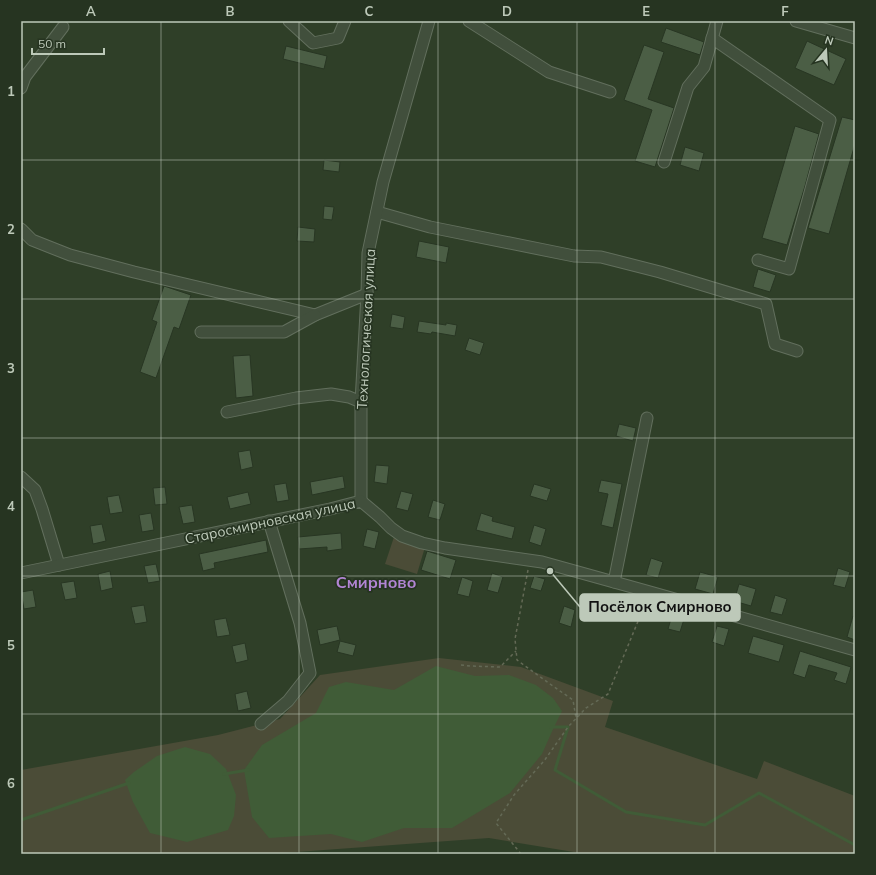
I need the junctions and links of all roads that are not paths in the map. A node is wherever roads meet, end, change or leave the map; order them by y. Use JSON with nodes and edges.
{"nodes":[{"id":1,"x":289,"y":21,"type":"edge"},
{"id":2,"x":345,"y":21,"type":"edge"},
{"id":3,"x":429,"y":21,"type":"edge"},
{"id":4,"x":469,"y":21,"type":"edge"},
{"id":5,"x":717,"y":21,"type":"edge"},
{"id":6,"x":796,"y":21,"type":"edge"},
{"id":7,"x":63,"y":27,"type":"dead end"},
{"id":8,"x":712,"y":38,"type":"junction"},
{"id":9,"x":855,"y":38,"type":"edge"},
{"id":10,"x":21,"y":88,"type":"edge"},
{"id":11,"x":610,"y":92,"type":"dead end"},
{"id":12,"x":664,"y":162,"type":"dead end"},
{"id":13,"x":377,"y":212,"type":"junction"},
{"id":14,"x":21,"y":228,"type":"edge"},
{"id":15,"x":758,"y":260,"type":"dead end"},
{"id":16,"x":367,"y":294,"type":"junction"},
{"id":17,"x":315,"y":315,"type":"junction"},
{"id":18,"x":201,"y":332,"type":"dead end"},
{"id":19,"x":797,"y":351,"type":"dead end"},
{"id":20,"x":361,"y":402,"type":"junction"},
{"id":21,"x":227,"y":412,"type":"dead end"},
{"id":22,"x":647,"y":418,"type":"dead end"},
{"id":23,"x":21,"y":477,"type":"edge"},
{"id":24,"x":361,"y":501,"type":"junction"},
{"id":25,"x":269,"y":521,"type":"junction"},
{"id":26,"x":59,"y":565,"type":"junction"},
{"id":27,"x":21,"y":573,"type":"edge"},
{"id":28,"x":614,"y":582,"type":"junction"},
{"id":29,"x":855,"y":650,"type":"edge"},
{"id":30,"x":261,"y":724,"type":"dead end"}],
"edges":[{"from":1,"to":2,"type":"street"},
{"from":3,"to":13,"type":"street","name":"Технологическая улица"},
{"from":4,"to":11,"type":"street"},
{"from":5,"to":8,"type":"street"},
{"from":6,"to":9,"type":"street"},
{"from":7,"to":10,"type":"street"},
{"from":8,"to":12,"type":"street"},
{"from":8,"to":15,"type":"street"},
{"from":13,"to":16,"type":"street","name":"Технологическая улица"},
{"from":13,"to":19,"type":"street"},
{"from":14,"to":17,"type":"street"},
{"from":16,"to":17,"type":"street"},
{"from":16,"to":20,"type":"street","name":"Технологическая улица"},
{"from":17,"to":18,"type":"street"},
{"from":20,"to":21,"type":"street"},
{"from":20,"to":24,"type":"street","name":"Технологическая улица"},
{"from":22,"to":28,"type":"street"},
{"from":23,"to":26,"type":"street"},
{"from":24,"to":25,"type":"street","name":"Старосмирновская улица"},
{"from":24,"to":28,"type":"street","name":"Старосмирновская улица"},
{"from":25,"to":26,"type":"street","name":"Старосмирновская улица"},
{"from":25,"to":30,"type":"street"},
{"from":26,"to":27,"type":"street","name":"Старосмирновская улица"},
{"from":28,"to":29,"type":"street","name":"Старосмирновская улица"}]}
